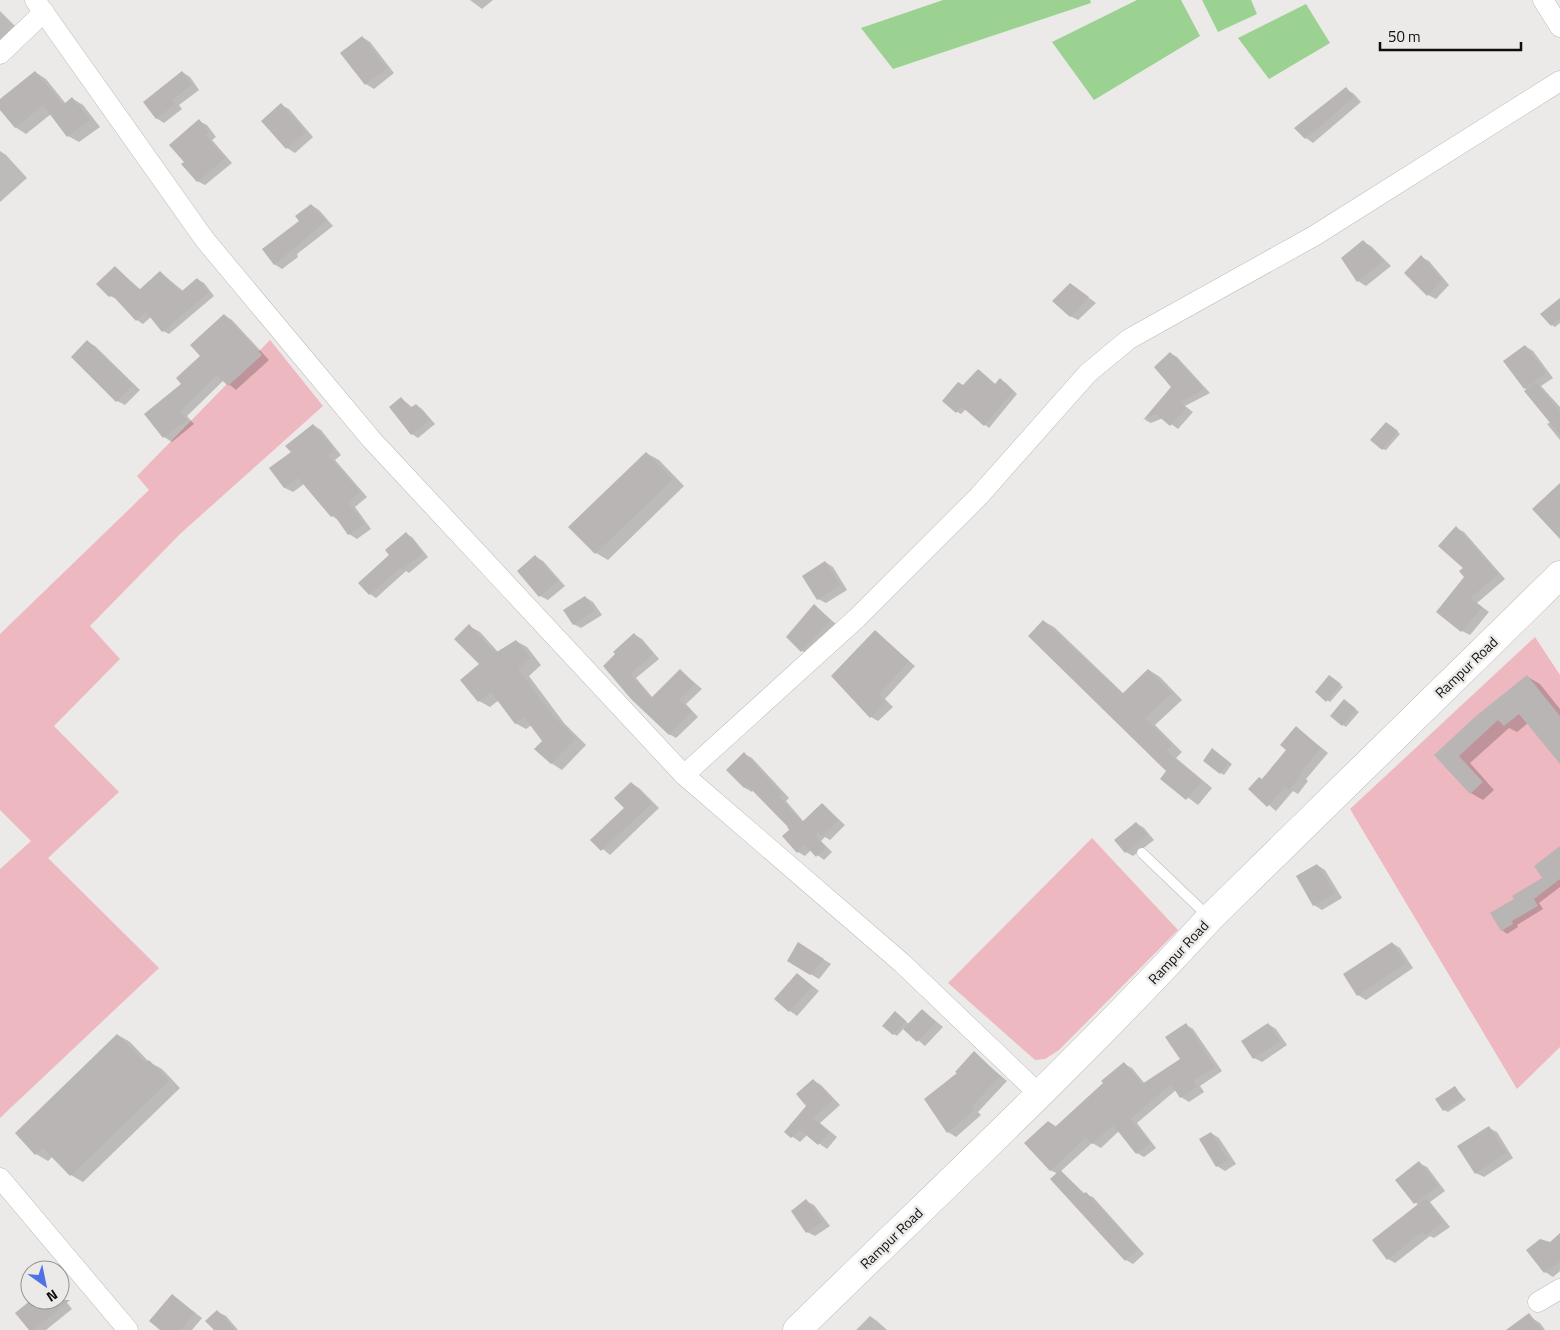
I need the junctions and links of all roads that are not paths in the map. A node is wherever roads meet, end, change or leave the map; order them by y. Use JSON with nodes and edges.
{"nodes":[{"id":1,"x":1543,"y":0,"type":"edge"},
{"id":2,"x":40,"y":6,"type":"edge"},
{"id":3,"x":1560,"y":27,"type":"edge"},
{"id":4,"x":0,"y":54,"type":"edge"},
{"id":5,"x":1560,"y":81,"type":"edge"},
{"id":6,"x":1560,"y":575,"type":"edge"},
{"id":7,"x":684,"y":775,"type":"junction"},
{"id":8,"x":1142,"y":853,"type":"dead end"},
{"id":9,"x":1210,"y":918,"type":"junction"},
{"id":10,"x":1039,"y":1094,"type":"junction"},
{"id":11,"x":0,"y":1178,"type":"edge"},
{"id":12,"x":1560,"y":1289,"type":"edge"},
{"id":13,"x":1538,"y":1302,"type":"dead end"},
{"id":14,"x":128,"y":1330,"type":"edge"},
{"id":15,"x":797,"y":1330,"type":"edge"}],
"edges":[{"from":1,"to":3,"type":"street"},
{"from":2,"to":4,"type":"street"},
{"from":2,"to":7,"type":"street"},
{"from":5,"to":7,"type":"street"},
{"from":6,"to":9,"type":"main road","name":"Rampur Road"},
{"from":7,"to":10,"type":"street"},
{"from":8,"to":9,"type":"lane"},
{"from":9,"to":10,"type":"main road","name":"Rampur Road"},
{"from":10,"to":15,"type":"main road","name":"Rampur Road"},
{"from":11,"to":14,"type":"street"},
{"from":12,"to":13,"type":"street"}]}
